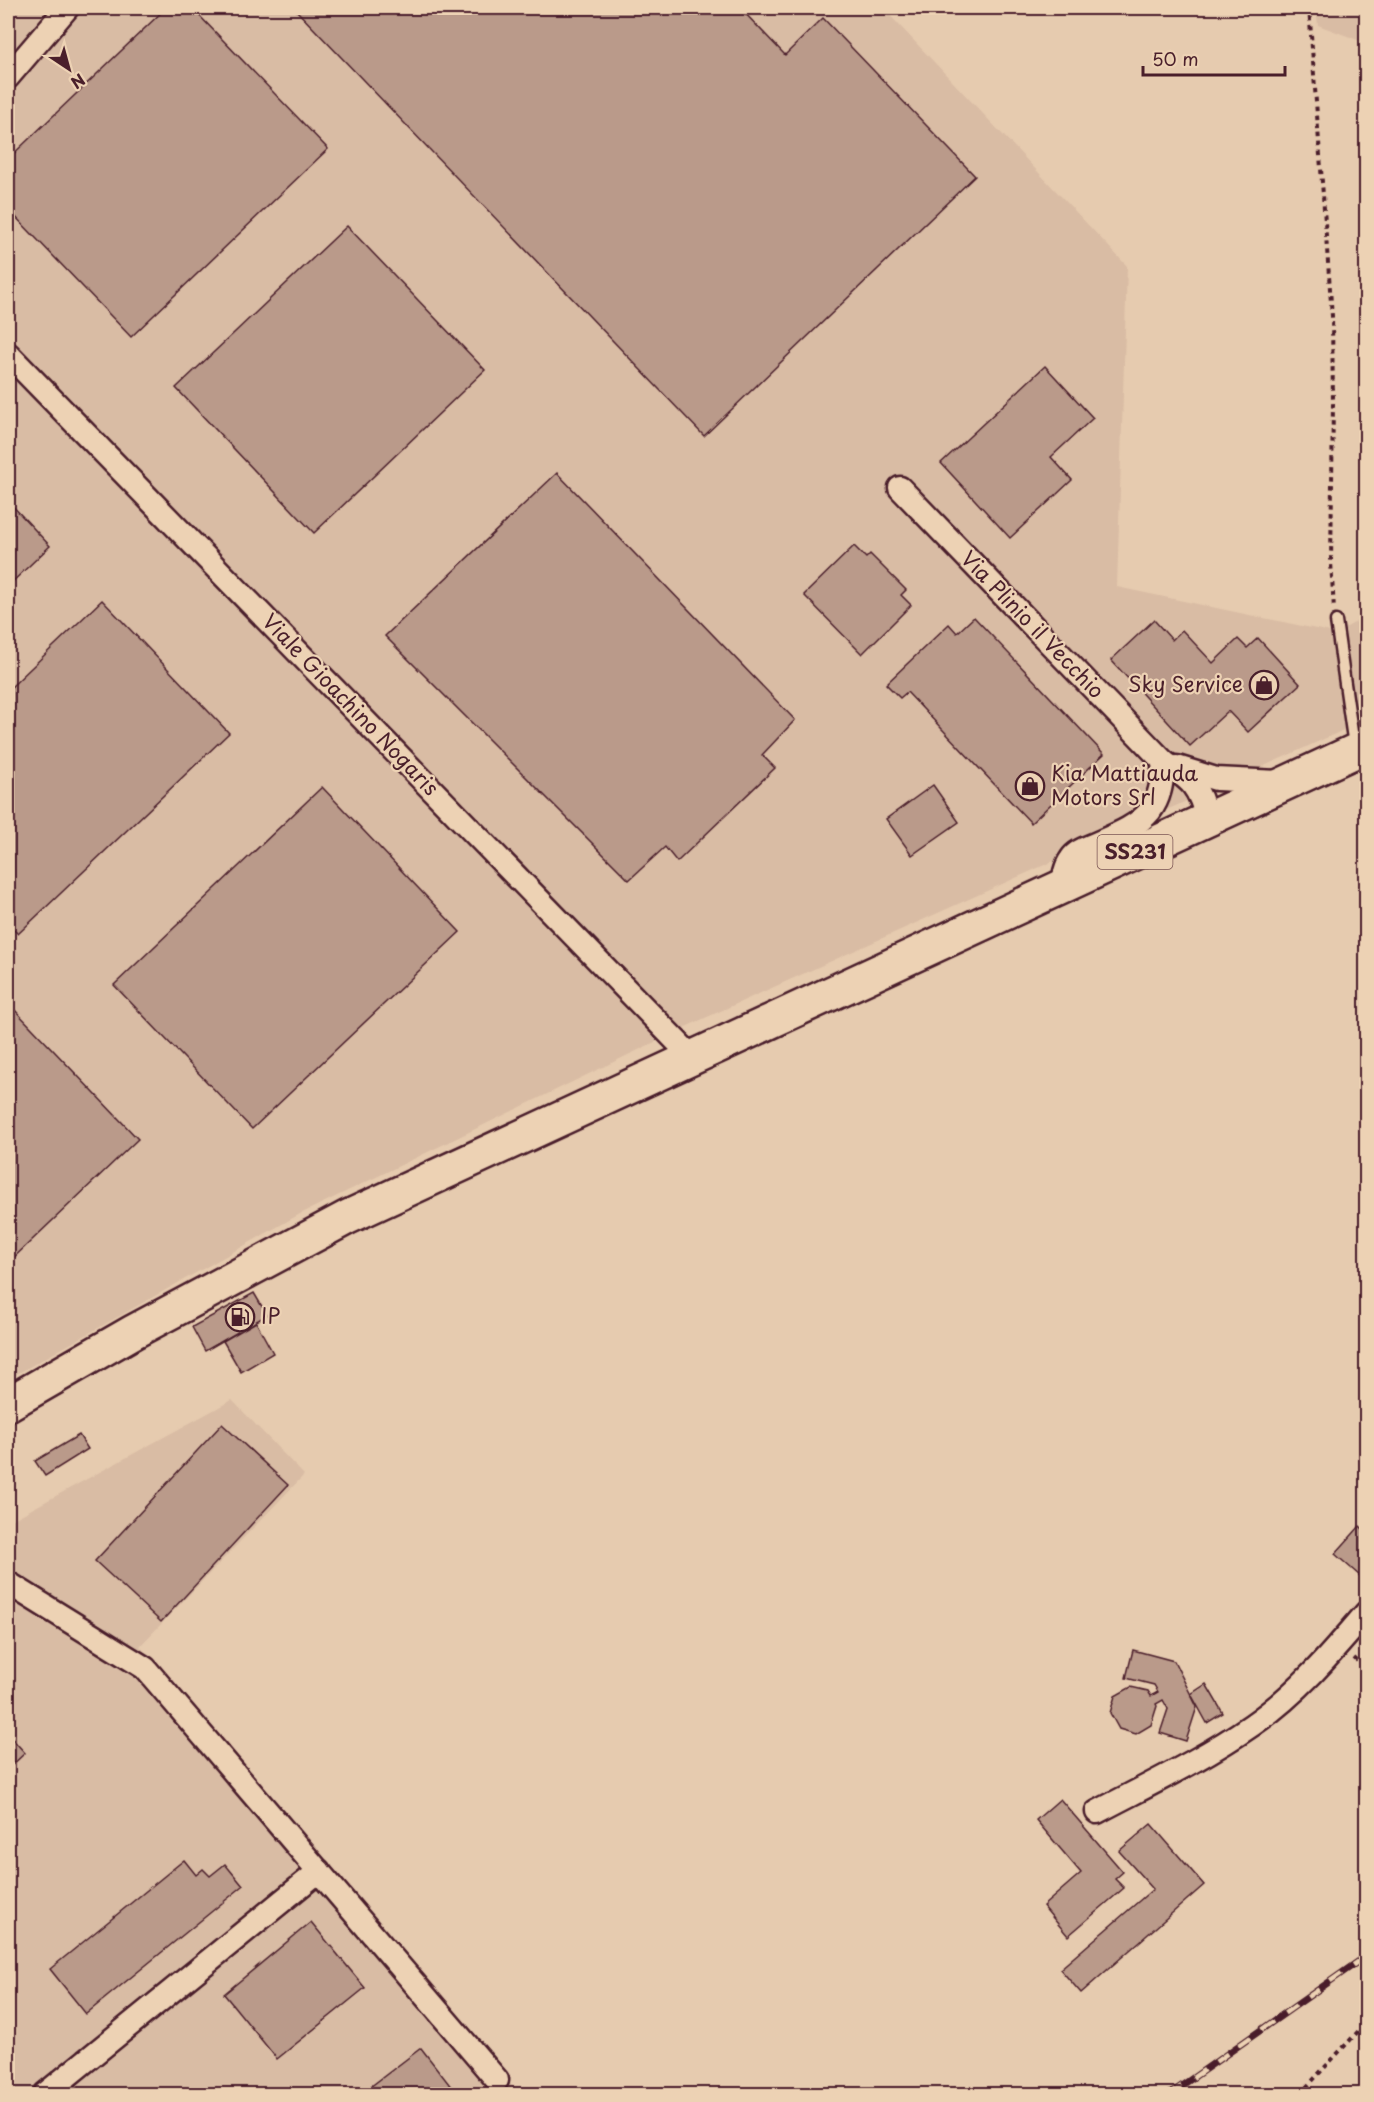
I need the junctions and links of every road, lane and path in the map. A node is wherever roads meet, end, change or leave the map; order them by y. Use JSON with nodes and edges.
{"nodes":[{"id":1,"x":67,"y":8,"type":"edge"},
{"id":2,"x":1309,"y":8,"type":"edge"},
{"id":3,"x":8,"y":77,"type":"edge"},
{"id":4,"x":8,"y":354,"type":"edge"},
{"id":5,"x":900,"y":488,"type":"dead end"},
{"id":6,"x":1336,"y":621,"type":"joint"},
{"id":7,"x":1361,"y":749,"type":"edge"},
{"id":8,"x":1164,"y":762,"type":"junction"},
{"id":9,"x":1285,"y":782,"type":"junction"},
{"id":10,"x":1207,"y":819,"type":"junction"},
{"id":11,"x":1063,"y":885,"type":"junction"},
{"id":12,"x":692,"y":1057,"type":"junction"},
{"id":13,"x":8,"y":1404,"type":"edge"},
{"id":14,"x":8,"y":1583,"type":"edge"},
{"id":15,"x":1366,"y":1613,"type":"edge"},
{"id":16,"x":1097,"y":1812,"type":"dead end"},
{"id":17,"x":319,"y":1871,"type":"junction"},
{"id":18,"x":1366,"y":2023,"type":"edge"},
{"id":19,"x":496,"y":2080,"type":"dead end"},
{"id":20,"x":45,"y":2094,"type":"edge"},
{"id":21,"x":1300,"y":2094,"type":"edge"}],
"edges":[{"from":1,"to":3,"type":"street"},
{"from":2,"to":6,"type":"path"},
{"from":4,"to":12,"type":"street","name":"Viale Gioachino Nogaris"},
{"from":5,"to":8,"type":"street","name":"Via Plinio il Vecchio"},
{"from":6,"to":7,"type":"lane"},
{"from":7,"to":9,"type":"main road","number":"SS231"},
{"from":8,"to":9,"type":"street","name":"Via Plinio il Vecchio"},
{"from":8,"to":10,"type":"street","name":"Via Plinio il Vecchio"},
{"from":8,"to":11,"type":"street"},
{"from":9,"to":10,"type":"main road","number":"SS231"},
{"from":10,"to":11,"type":"main road","number":"SS231"},
{"from":11,"to":12,"type":"main road"},
{"from":12,"to":13,"type":"main road"},
{"from":14,"to":17,"type":"street"},
{"from":15,"to":16,"type":"street"},
{"from":17,"to":19,"type":"street"},
{"from":17,"to":20,"type":"street"},
{"from":18,"to":21,"type":"path"}]}
